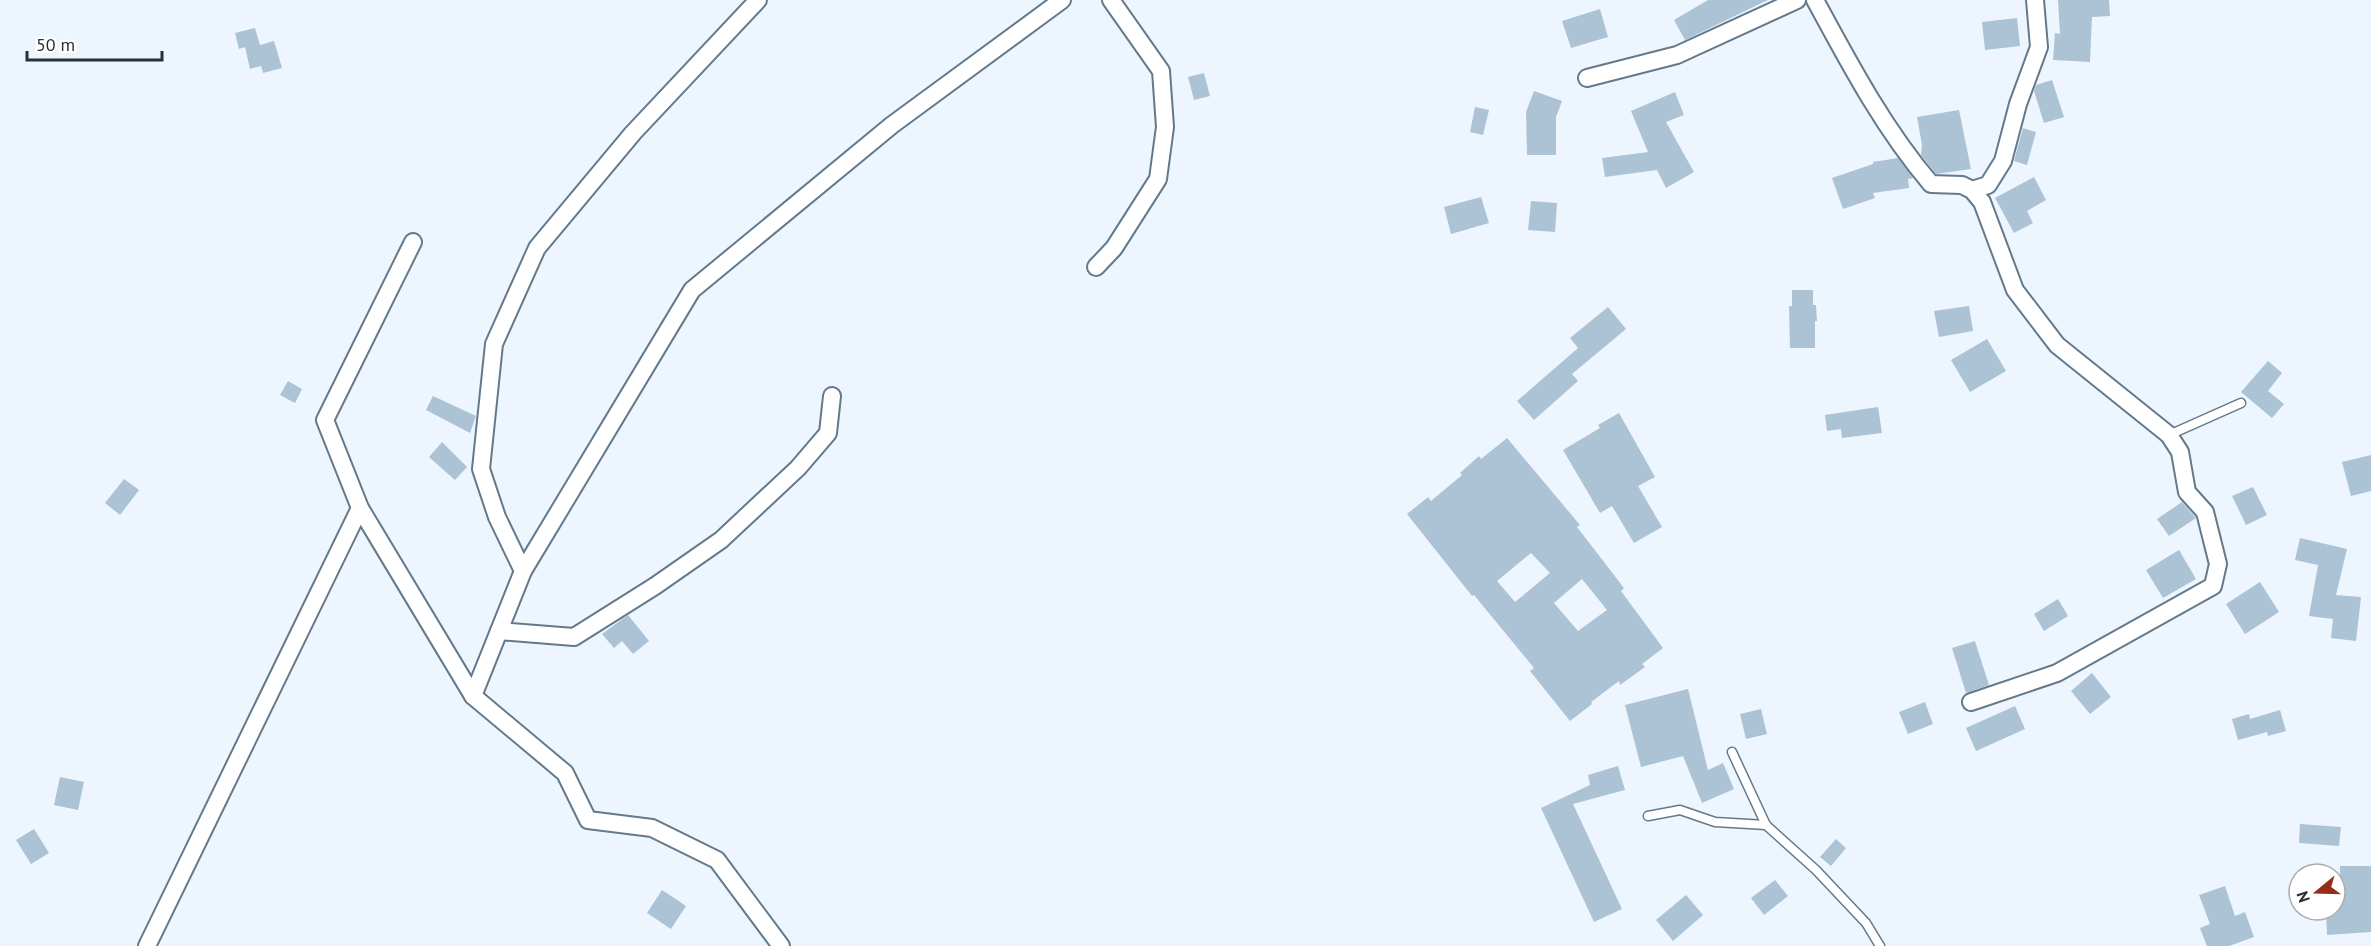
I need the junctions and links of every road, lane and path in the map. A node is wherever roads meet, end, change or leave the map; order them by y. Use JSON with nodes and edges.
{"nodes":[{"id":1,"x":758,"y":0,"type":"edge"},
{"id":2,"x":1062,"y":0,"type":"edge"},
{"id":3,"x":1111,"y":0,"type":"edge"},
{"id":4,"x":1797,"y":0,"type":"edge"},
{"id":5,"x":1815,"y":0,"type":"edge"},
{"id":6,"x":2035,"y":0,"type":"edge"},
{"id":7,"x":1587,"y":78,"type":"dead end"},
{"id":8,"x":1972,"y":190,"type":"junction"},
{"id":9,"x":413,"y":242,"type":"dead end"},
{"id":10,"x":1096,"y":267,"type":"dead end"},
{"id":11,"x":832,"y":396,"type":"dead end"},
{"id":12,"x":2241,"y":403,"type":"dead end"},
{"id":13,"x":2169,"y":435,"type":"junction"},
{"id":14,"x":360,"y":508,"type":"junction"},
{"id":15,"x":523,"y":571,"type":"junction"},
{"id":16,"x":499,"y":631,"type":"junction"},
{"id":17,"x":473,"y":696,"type":"junction"},
{"id":18,"x":1971,"y":702,"type":"dead end"},
{"id":19,"x":1732,"y":752,"type":"dead end"},
{"id":20,"x":1648,"y":816,"type":"dead end"},
{"id":21,"x":1766,"y":825,"type":"junction"},
{"id":22,"x":147,"y":946,"type":"edge"},
{"id":23,"x":781,"y":946,"type":"edge"},
{"id":24,"x":1880,"y":946,"type":"edge"}],
"edges":[{"from":1,"to":15,"type":"street"},
{"from":2,"to":15,"type":"street"},
{"from":3,"to":10,"type":"street"},
{"from":4,"to":7,"type":"street"},
{"from":5,"to":8,"type":"street"},
{"from":6,"to":8,"type":"street"},
{"from":8,"to":13,"type":"street"},
{"from":9,"to":14,"type":"street"},
{"from":11,"to":16,"type":"street"},
{"from":12,"to":13,"type":"lane"},
{"from":13,"to":18,"type":"street"},
{"from":14,"to":17,"type":"street"},
{"from":14,"to":22,"type":"street"},
{"from":15,"to":16,"type":"street"},
{"from":16,"to":17,"type":"street"},
{"from":17,"to":23,"type":"street"},
{"from":19,"to":21,"type":"lane"},
{"from":20,"to":21,"type":"lane"},
{"from":21,"to":24,"type":"lane"}]}
